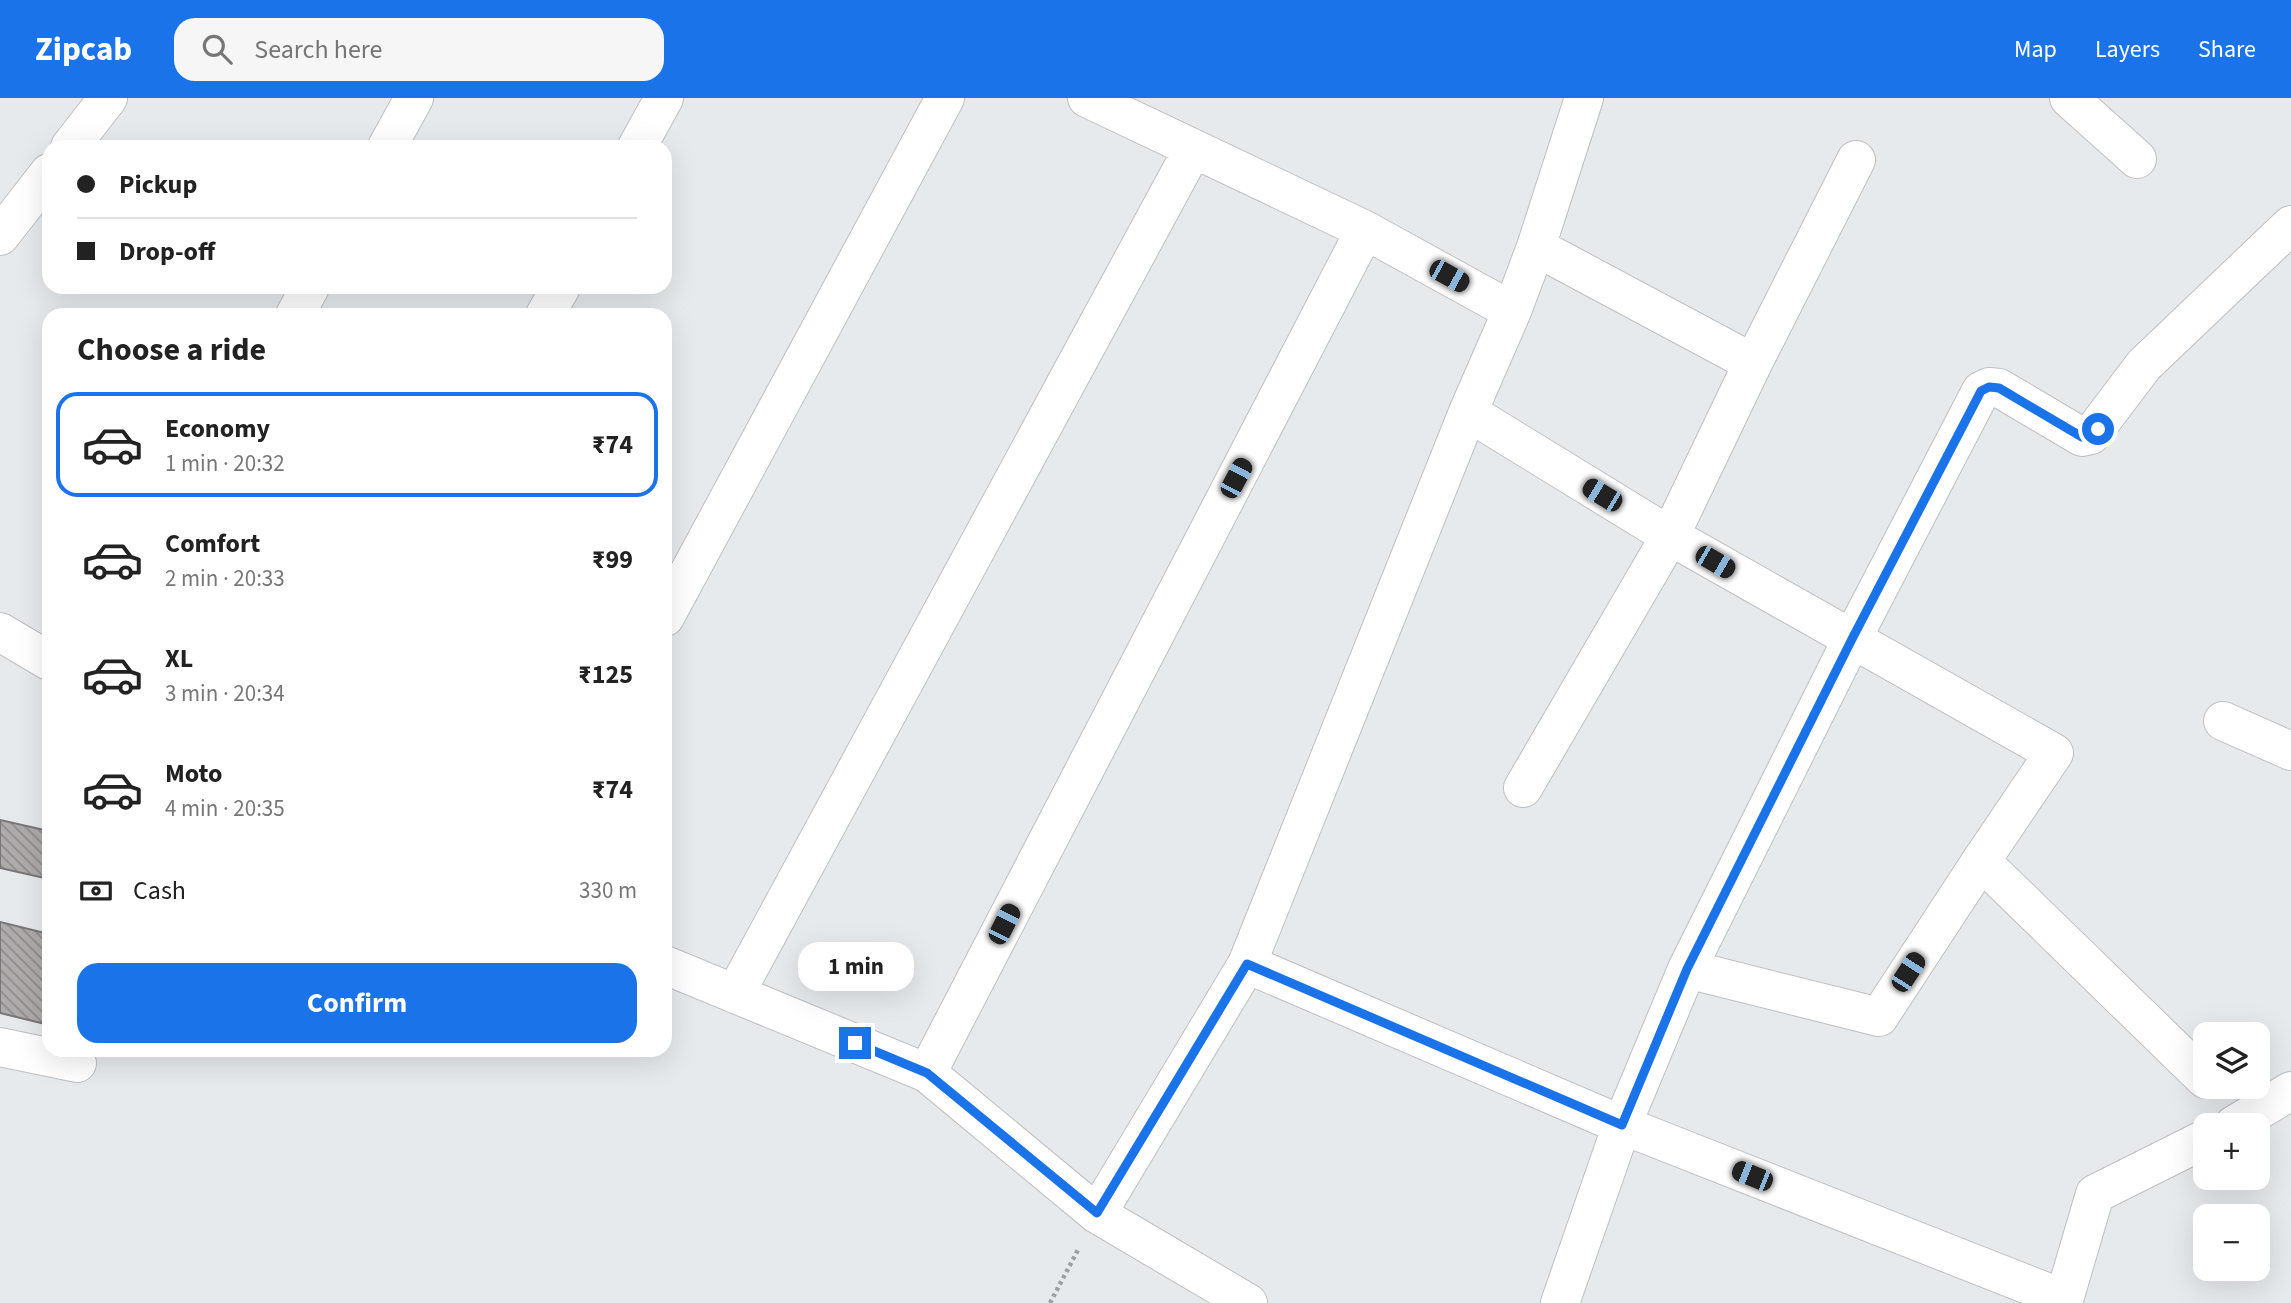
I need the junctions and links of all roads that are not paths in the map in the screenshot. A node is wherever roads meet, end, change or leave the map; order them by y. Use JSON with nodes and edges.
{"nodes":[{"id":1,"x":108,"y":98,"type":"edge"},
{"id":2,"x":414,"y":98,"type":"edge"},
{"id":3,"x":664,"y":98,"type":"edge"},
{"id":4,"x":945,"y":98,"type":"edge"},
{"id":5,"x":1087,"y":98,"type":"edge"},
{"id":6,"x":1584,"y":98,"type":"edge"},
{"id":7,"x":2069,"y":98,"type":"edge"},
{"id":8,"x":75,"y":140,"type":"edge"},
{"id":9,"x":391,"y":140,"type":"edge"},
{"id":10,"x":641,"y":140,"type":"edge"},
{"id":11,"x":1193,"y":149,"type":"junction"},
{"id":12,"x":2137,"y":159,"type":"dead end"},
{"id":13,"x":1856,"y":160,"type":"dead end"},
{"id":14,"x":42,"y":182,"type":"edge"},
{"id":15,"x":2291,"y":225,"type":"edge"},
{"id":16,"x":1364,"y":230,"type":"junction"},
{"id":17,"x":0,"y":236,"type":"edge"},
{"id":18,"x":1536,"y":247,"type":"junction"},
{"id":19,"x":1512,"y":312,"type":"junction"},
{"id":20,"x":1753,"y":363,"type":"junction"},
{"id":21,"x":1468,"y":412,"type":"junction"},
{"id":22,"x":1670,"y":536,"type":"junction"},
{"id":23,"x":672,"y":604,"type":"edge"},
{"id":24,"x":0,"y":632,"type":"edge"},
{"id":25,"x":1852,"y":639,"type":"junction"},
{"id":26,"x":42,"y":656,"type":"edge"},
{"id":27,"x":2223,"y":721,"type":"dead end"},
{"id":28,"x":2291,"y":751,"type":"edge"},
{"id":29,"x":1523,"y":788,"type":"dead end"},
{"id":30,"x":1981,"y":860,"type":"junction"},
{"id":31,"x":1247,"y":964,"type":"junction"},
{"id":32,"x":672,"y":968,"type":"edge"},
{"id":33,"x":1687,"y":969,"type":"junction"},
{"id":34,"x":735,"y":994,"type":"junction"},
{"id":35,"x":0,"y":1047,"type":"edge"},
{"id":36,"x":42,"y":1056,"type":"edge"},
{"id":37,"x":48,"y":1057,"type":"edge"},
{"id":38,"x":77,"y":1063,"type":"dead end"},
{"id":39,"x":2193,"y":1067,"type":"edge"},
{"id":40,"x":927,"y":1073,"type":"junction"},
{"id":41,"x":2291,"y":1091,"type":"edge"},
{"id":42,"x":2222,"y":1099,"type":"edge"},
{"id":43,"x":2233,"y":1113,"type":"edge"},
{"id":44,"x":2255,"y":1113,"type":"edge"},
{"id":45,"x":1622,"y":1125,"type":"junction"},
{"id":46,"x":2193,"y":1145,"type":"edge"},
{"id":47,"x":1097,"y":1213,"type":"junction"},
{"id":48,"x":2064,"y":1301,"type":"edge"},
{"id":49,"x":1248,"y":1303,"type":"edge"},
{"id":50,"x":1560,"y":1303,"type":"edge"}],
"edges":[{"from":1,"to":8,"type":"street"},
{"from":2,"to":9,"type":"street"},
{"from":3,"to":10,"type":"street"},
{"from":4,"to":23,"type":"street"},
{"from":5,"to":11,"type":"street"},
{"from":6,"to":18,"type":"street"},
{"from":7,"to":12,"type":"street"},
{"from":11,"to":16,"type":"street"},
{"from":11,"to":34,"type":"street"},
{"from":13,"to":20,"type":"street"},
{"from":14,"to":17,"type":"street"},
{"from":15,"to":25,"type":"street"},
{"from":16,"to":19,"type":"street"},
{"from":16,"to":40,"type":"street"},
{"from":18,"to":19,"type":"street"},
{"from":18,"to":20,"type":"street"},
{"from":19,"to":21,"type":"street"},
{"from":20,"to":22,"type":"street"},
{"from":21,"to":22,"type":"street"},
{"from":21,"to":31,"type":"street"},
{"from":22,"to":25,"type":"street"},
{"from":22,"to":29,"type":"street"},
{"from":24,"to":26,"type":"street"},
{"from":25,"to":30,"type":"street"},
{"from":25,"to":33,"type":"street"},
{"from":27,"to":28,"type":"street"},
{"from":30,"to":33,"type":"street"},
{"from":30,"to":39,"type":"street"},
{"from":31,"to":45,"type":"street"},
{"from":31,"to":47,"type":"street"},
{"from":32,"to":34,"type":"street"},
{"from":33,"to":45,"type":"street"},
{"from":34,"to":40,"type":"street"},
{"from":35,"to":36,"type":"street"},
{"from":37,"to":38,"type":"street"},
{"from":40,"to":47,"type":"street"},
{"from":41,"to":44,"type":"street"},
{"from":42,"to":43,"type":"street"},
{"from":45,"to":48,"type":"street"},
{"from":45,"to":50,"type":"street"},
{"from":46,"to":48,"type":"street"},
{"from":47,"to":49,"type":"street"}]}
